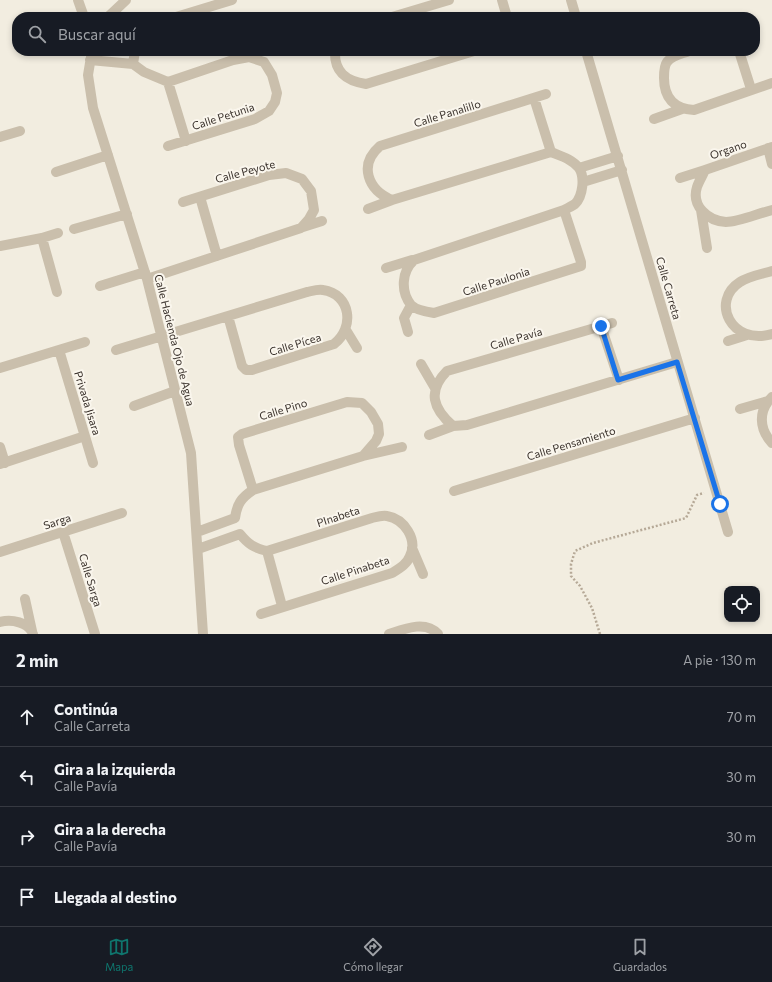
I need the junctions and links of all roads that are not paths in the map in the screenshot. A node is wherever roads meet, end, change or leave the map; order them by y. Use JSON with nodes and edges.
{"nodes":[{"id":1,"x":78,"y":0,"type":"edge"},
{"id":2,"x":126,"y":0,"type":"edge"},
{"id":3,"x":232,"y":0,"type":"edge"},
{"id":4,"x":449,"y":0,"type":"edge"},
{"id":5,"x":502,"y":0,"type":"edge"},
{"id":6,"x":571,"y":0,"type":"edge"},
{"id":7,"x":82,"y":12,"type":"edge"},
{"id":8,"x":113,"y":12,"type":"edge"},
{"id":9,"x":192,"y":12,"type":"edge"},
{"id":10,"x":409,"y":12,"type":"edge"},
{"id":11,"x":506,"y":12,"type":"edge"},
{"id":12,"x":575,"y":12,"type":"edge"},
{"id":13,"x":91,"y":56,"type":"edge"},
{"id":14,"x":96,"y":56,"type":"edge"},
{"id":15,"x":134,"y":56,"type":"edge"},
{"id":16,"x":335,"y":56,"type":"edge"},
{"id":17,"x":458,"y":56,"type":"edge"},
{"id":18,"x":588,"y":56,"type":"edge"},
{"id":19,"x":674,"y":56,"type":"edge"},
{"id":20,"x":741,"y":56,"type":"edge"},
{"id":21,"x":133,"y":64,"type":"junction"},
{"id":22,"x":168,"y":82,"type":"junction"},
{"id":23,"x":772,"y":83,"type":"edge"},
{"id":24,"x":751,"y":89,"type":"junction"},
{"id":25,"x":546,"y":94,"type":"dead end"},
{"id":26,"x":534,"y":98,"type":"junction"},
{"id":27,"x":682,"y":109,"type":"junction"},
{"id":28,"x":654,"y":118,"type":"dead end"},
{"id":29,"x":20,"y":131,"type":"dead end"},
{"id":30,"x":0,"y":137,"type":"edge"},
{"id":31,"x":186,"y":141,"type":"junction"},
{"id":32,"x":168,"y":146,"type":"dead end"},
{"id":33,"x":770,"y":148,"type":"edge"},
{"id":34,"x":551,"y":152,"type":"junction"},
{"id":35,"x":108,"y":155,"type":"junction"},
{"id":36,"x":618,"y":156,"type":"junction"},
{"id":37,"x":772,"y":164,"type":"edge"},
{"id":38,"x":622,"y":170,"type":"junction"},
{"id":39,"x":705,"y":170,"type":"junction"},
{"id":40,"x":56,"y":172,"type":"dead end"},
{"id":41,"x":581,"y":175,"type":"junction"},
{"id":42,"x":680,"y":178,"type":"dead end"},
{"id":43,"x":200,"y":197,"type":"junction"},
{"id":44,"x":392,"y":200,"type":"junction"},
{"id":45,"x":184,"y":202,"type":"dead end"},
{"id":46,"x":368,"y":209,"type":"dead end"},
{"id":47,"x":564,"y":210,"type":"junction"},
{"id":48,"x":701,"y":210,"type":"junction"},
{"id":49,"x":772,"y":210,"type":"edge"},
{"id":50,"x":127,"y":214,"type":"junction"},
{"id":51,"x":322,"y":221,"type":"dead end"},
{"id":52,"x":301,"y":228,"type":"junction"},
{"id":53,"x":74,"y":229,"type":"dead end"},
{"id":54,"x":58,"y":234,"type":"dead end"},
{"id":55,"x":42,"y":238,"type":"junction"},
{"id":56,"x":0,"y":246,"type":"edge"},
{"id":57,"x":707,"y":248,"type":"dead end"},
{"id":58,"x":217,"y":256,"type":"junction"},
{"id":59,"x":414,"y":260,"type":"junction"},
{"id":60,"x":386,"y":268,"type":"dead end"},
{"id":61,"x":772,"y":271,"type":"edge"},
{"id":62,"x":146,"y":276,"type":"junction"},
{"id":63,"x":100,"y":286,"type":"dead end"},
{"id":64,"x":57,"y":292,"type":"dead end"},
{"id":65,"x":411,"y":305,"type":"junction"},
{"id":66,"x":228,"y":316,"type":"junction"},
{"id":67,"x":612,"y":323,"type":"dead end"},
{"id":68,"x":601,"y":326,"type":"junction"},
{"id":69,"x":346,"y":330,"type":"junction"},
{"id":70,"x":408,"y":332,"type":"dead end"},
{"id":71,"x":772,"y":334,"type":"edge"},
{"id":72,"x":746,"y":335,"type":"junction"},
{"id":73,"x":161,"y":336,"type":"junction"},
{"id":74,"x":728,"y":341,"type":"dead end"},
{"id":75,"x":85,"y":342,"type":"dead end"},
{"id":76,"x":357,"y":348,"type":"dead end"},
{"id":77,"x":60,"y":350,"type":"junction"},
{"id":78,"x":116,"y":350,"type":"dead end"},
{"id":79,"x":677,"y":362,"type":"junction"},
{"id":80,"x":421,"y":364,"type":"dead end"},
{"id":81,"x":0,"y":368,"type":"edge"},
{"id":82,"x":618,"y":380,"type":"junction"},
{"id":83,"x":434,"y":388,"type":"junction"},
{"id":84,"x":175,"y":391,"type":"junction"},
{"id":85,"x":770,"y":399,"type":"edge"},
{"id":86,"x":134,"y":406,"type":"dead end"},
{"id":87,"x":740,"y":409,"type":"dead end"},
{"id":88,"x":695,"y":418,"type":"junction"},
{"id":89,"x":453,"y":426,"type":"junction"},
{"id":90,"x":429,"y":435,"type":"dead end"},
{"id":91,"x":86,"y":436,"type":"junction"},
{"id":92,"x":772,"y":443,"type":"edge"},
{"id":93,"x":0,"y":447,"type":"edge"},
{"id":94,"x":402,"y":447,"type":"dead end"},
{"id":95,"x":362,"y":456,"type":"junction"},
{"id":96,"x":94,"y":463,"type":"dead end"},
{"id":97,"x":2,"y":464,"type":"edge"},
{"id":98,"x":253,"y":490,"type":"junction"},
{"id":99,"x":454,"y":491,"type":"dead end"},
{"id":100,"x":122,"y":513,"type":"dead end"},
{"id":101,"x":63,"y":532,"type":"junction"},
{"id":102,"x":197,"y":532,"type":"junction"},
{"id":103,"x":728,"y":532,"type":"dead end"},
{"id":104,"x":412,"y":548,"type":"junction"},
{"id":105,"x":198,"y":549,"type":"junction"},
{"id":106,"x":267,"y":551,"type":"junction"},
{"id":107,"x":0,"y":552,"type":"edge"},
{"id":108,"x":423,"y":574,"type":"dead end"},
{"id":109,"x":25,"y":599,"type":"dead end"},
{"id":110,"x":282,"y":606,"type":"junction"},
{"id":111,"x":261,"y":614,"type":"dead end"},
{"id":112,"x":3,"y":622,"type":"edge"},
{"id":113,"x":33,"y":632,"type":"edge"},
{"id":114,"x":95,"y":634,"type":"edge"},
{"id":115,"x":203,"y":634,"type":"edge"},
{"id":116,"x":389,"y":634,"type":"edge"},
{"id":117,"x":438,"y":634,"type":"edge"}],
"edges":[{"from":1,"to":7,"type":"street"},
{"from":2,"to":8,"type":"street"},
{"from":3,"to":9,"type":"street"},
{"from":4,"to":10,"type":"street"},
{"from":5,"to":11,"type":"street"},
{"from":6,"to":12,"type":"street"},
{"from":13,"to":35,"type":"street","name":"Calle Hacienda Ojo de Agua"},
{"from":14,"to":21,"type":"street"},
{"from":15,"to":21,"type":"street"},
{"from":16,"to":17,"type":"street"},
{"from":18,"to":36,"type":"street","name":"Calle Carreta"},
{"from":19,"to":27,"type":"street"},
{"from":20,"to":24,"type":"street"},
{"from":21,"to":22,"type":"street"},
{"from":22,"to":31,"type":"street","name":"Calle Petunia"},
{"from":22,"to":31,"type":"street","name":"Calle Petunia"},
{"from":23,"to":24,"type":"street"},
{"from":24,"to":27,"type":"street"},
{"from":25,"to":26,"type":"street","name":"Calle Panalillo"},
{"from":26,"to":34,"type":"street"},
{"from":26,"to":44,"type":"street","name":"Calle Panalillo"},
{"from":27,"to":28,"type":"street"},
{"from":29,"to":30,"type":"street"},
{"from":31,"to":32,"type":"street"},
{"from":33,"to":37,"type":"street"},
{"from":33,"to":39,"type":"street","name":"Organo"},
{"from":34,"to":41,"type":"street"},
{"from":34,"to":44,"type":"street"},
{"from":35,"to":40,"type":"street"},
{"from":35,"to":50,"type":"street","name":"Calle Hacienda Ojo de Agua"},
{"from":36,"to":38,"type":"street","name":"Calle Carreta"},
{"from":36,"to":41,"type":"street"},
{"from":38,"to":41,"type":"street"},
{"from":38,"to":79,"type":"street","name":"Calle Carreta"},
{"from":39,"to":42,"type":"street"},
{"from":39,"to":48,"type":"street","name":"Organo"},
{"from":41,"to":47,"type":"street"},
{"from":43,"to":45,"type":"street","name":"Calle Peyote"},
{"from":43,"to":52,"type":"street","name":"Calle Peyote"},
{"from":43,"to":58,"type":"street"},
{"from":44,"to":46,"type":"street"},
{"from":47,"to":59,"type":"street"},
{"from":47,"to":65,"type":"street","name":"Calle Paulonia"},
{"from":48,"to":49,"type":"street"},
{"from":48,"to":57,"type":"street"},
{"from":50,"to":53,"type":"street"},
{"from":50,"to":62,"type":"street","name":"Calle Hacienda Ojo de Agua"},
{"from":51,"to":52,"type":"street"},
{"from":52,"to":58,"type":"street"},
{"from":54,"to":55,"type":"street"},
{"from":55,"to":56,"type":"street"},
{"from":55,"to":64,"type":"street"},
{"from":58,"to":62,"type":"street"},
{"from":59,"to":60,"type":"street"},
{"from":59,"to":65,"type":"street"},
{"from":61,"to":72,"type":"street"},
{"from":62,"to":63,"type":"street"},
{"from":62,"to":73,"type":"street","name":"Calle Hacienda Ojo de Agua"},
{"from":65,"to":70,"type":"street"},
{"from":66,"to":69,"type":"street"},
{"from":66,"to":69,"type":"street","name":"Calle Pícea"},
{"from":66,"to":73,"type":"street"},
{"from":67,"to":68,"type":"street","name":"Calle Pavía"},
{"from":68,"to":82,"type":"street"},
{"from":68,"to":83,"type":"street","name":"Calle Pavía"},
{"from":69,"to":76,"type":"street"},
{"from":71,"to":72,"type":"street"},
{"from":72,"to":74,"type":"street"},
{"from":73,"to":78,"type":"street"},
{"from":73,"to":84,"type":"street","name":"Calle Hacienda Ojo de Agua"},
{"from":75,"to":77,"type":"street"},
{"from":77,"to":81,"type":"street"},
{"from":77,"to":91,"type":"street","name":"Privada Jisara"},
{"from":79,"to":82,"type":"street"},
{"from":79,"to":88,"type":"street","name":"Calle Carreta"},
{"from":80,"to":83,"type":"street"},
{"from":82,"to":89,"type":"street"},
{"from":83,"to":89,"type":"street"},
{"from":84,"to":86,"type":"street"},
{"from":84,"to":102,"type":"street","name":"Calle Hacienda Ojo de Agua"},
{"from":85,"to":87,"type":"street"},
{"from":85,"to":92,"type":"street"},
{"from":88,"to":99,"type":"street","name":"Calle Pensamiento"},
{"from":88,"to":103,"type":"street","name":"Calle Carreta"},
{"from":89,"to":90,"type":"street"},
{"from":91,"to":96,"type":"street","name":"Privada Jisara"},
{"from":91,"to":97,"type":"street"},
{"from":93,"to":97,"type":"street"},
{"from":94,"to":95,"type":"street"},
{"from":95,"to":98,"type":"street"},
{"from":95,"to":98,"type":"street","name":"Calle Pino"},
{"from":98,"to":102,"type":"street"},
{"from":100,"to":101,"type":"street","name":"Sarga"},
{"from":101,"to":107,"type":"street","name":"Sarga"},
{"from":101,"to":114,"type":"street","name":"Calle Sarga"},
{"from":102,"to":105,"type":"street","name":"Calle Hacienda Ojo de Agua"},
{"from":104,"to":106,"type":"street","name":"PInabeta"},
{"from":104,"to":108,"type":"street"},
{"from":104,"to":110,"type":"street","name":"Calle Pinabeta"},
{"from":105,"to":106,"type":"street"},
{"from":105,"to":115,"type":"street","name":"Calle Hacienda Ojo de Agua"},
{"from":106,"to":110,"type":"street"},
{"from":109,"to":113,"type":"street"},
{"from":110,"to":111,"type":"street","name":"Calle Pinabeta"},
{"from":112,"to":113,"type":"street"},
{"from":116,"to":117,"type":"street"}]}
